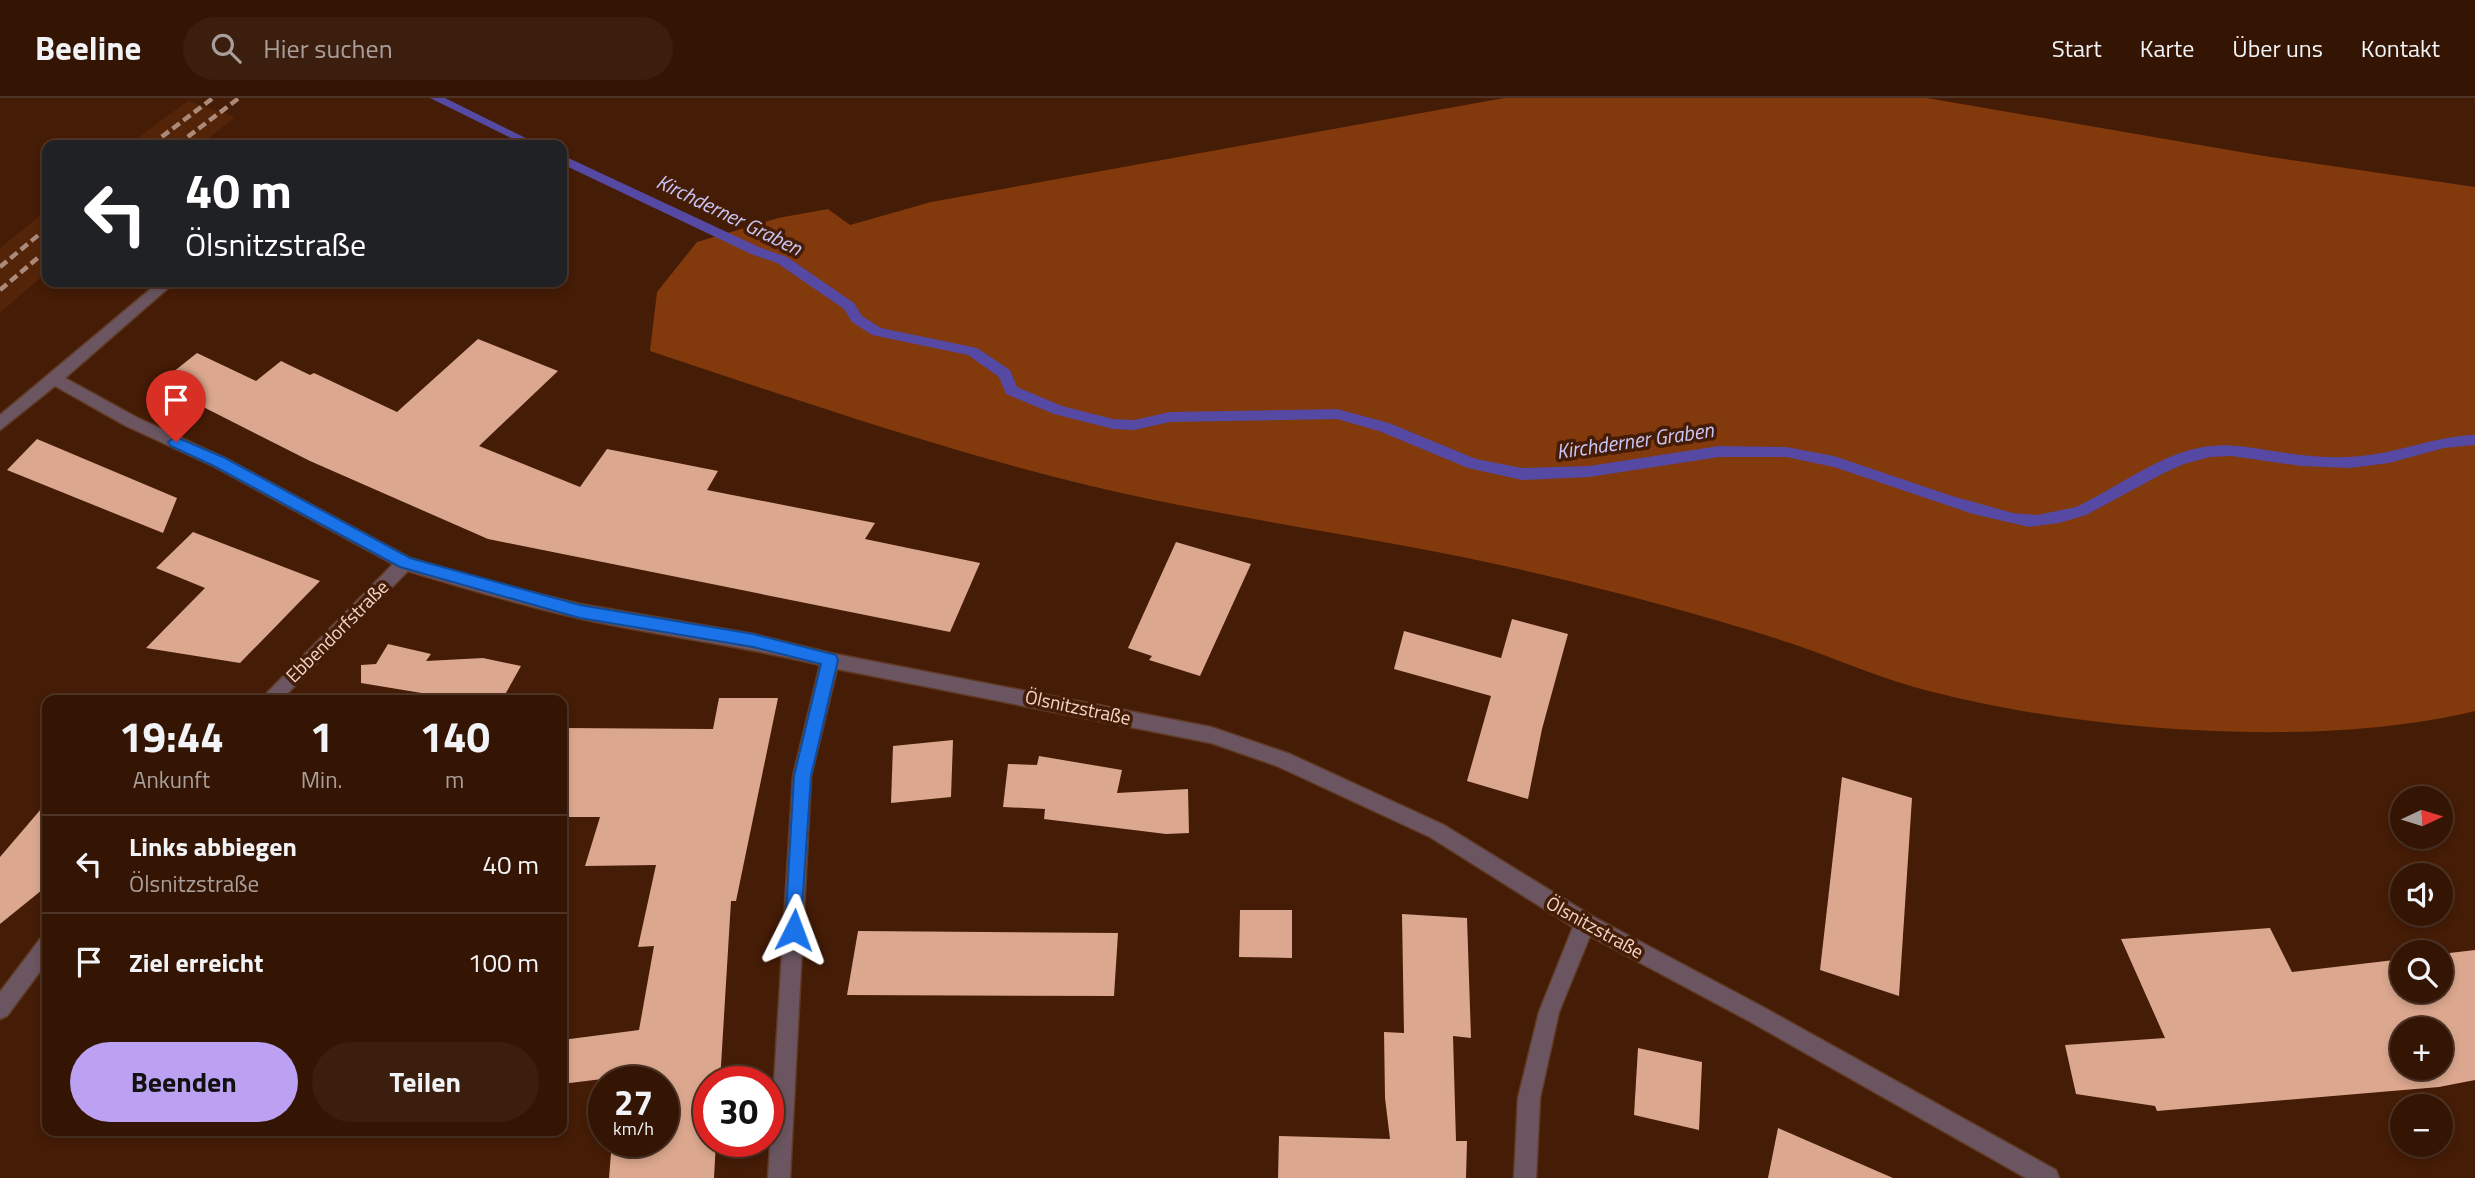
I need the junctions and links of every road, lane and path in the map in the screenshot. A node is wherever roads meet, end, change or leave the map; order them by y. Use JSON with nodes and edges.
{"nodes":[{"id":1,"x":162,"y":287,"type":"edge"},
{"id":2,"x":55,"y":379,"type":"junction"},
{"id":3,"x":0,"y":424,"type":"edge"},
{"id":4,"x":405,"y":563,"type":"junction"},
{"id":5,"x":830,"y":660,"type":"junction"},
{"id":6,"x":275,"y":695,"type":"edge"},
{"id":7,"x":1585,"y":923,"type":"junction"},
{"id":8,"x":42,"y":953,"type":"edge"},
{"id":9,"x":0,"y":1009,"type":"edge"},
{"id":10,"x":779,"y":1178,"type":"edge"},
{"id":11,"x":1525,"y":1178,"type":"edge"},
{"id":12,"x":2048,"y":1178,"type":"edge"}],
"edges":[{"from":1,"to":2,"type":"street"},
{"from":2,"to":3,"type":"street"},
{"from":2,"to":4,"type":"street","name":"Ölsnitzstraße"},
{"from":4,"to":5,"type":"street","name":"Ölsnitzstraße"},
{"from":4,"to":6,"type":"street","name":"Ebbendorfstraße"},
{"from":5,"to":7,"type":"street","name":"Ölsnitzstraße"},
{"from":5,"to":10,"type":"street"},
{"from":7,"to":11,"type":"street"},
{"from":7,"to":12,"type":"street","name":"Ölsnitzstraße"},
{"from":8,"to":9,"type":"street"}]}
